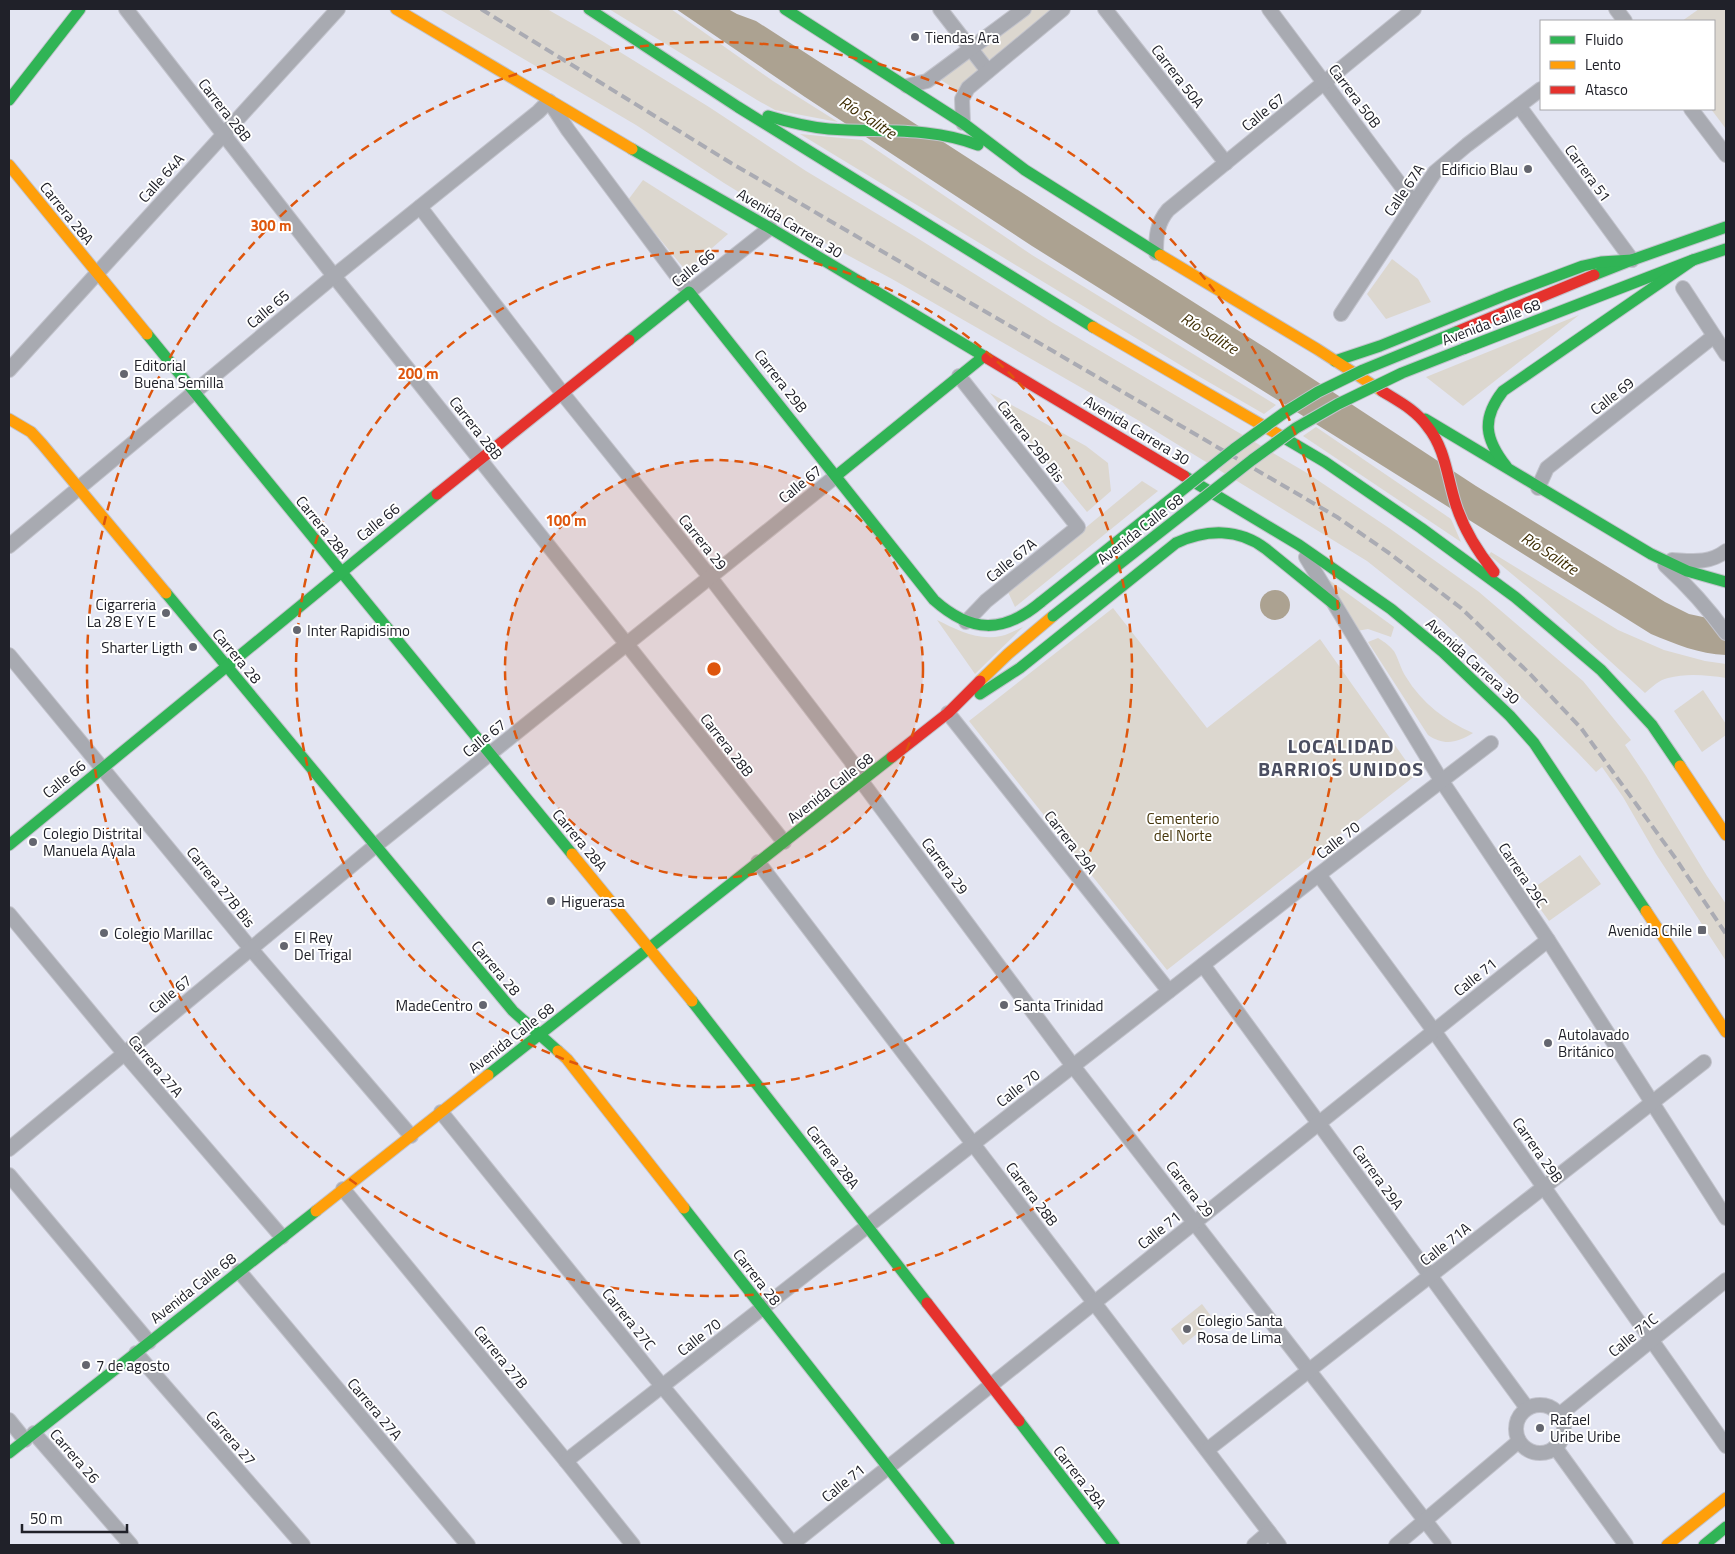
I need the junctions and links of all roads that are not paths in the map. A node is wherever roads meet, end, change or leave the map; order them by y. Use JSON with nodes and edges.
{"nodes":[{"id":1,"x":80,"y":9,"type":"edge"},
{"id":2,"x":126,"y":9,"type":"edge"},
{"id":3,"x":338,"y":9,"type":"edge"},
{"id":4,"x":396,"y":9,"type":"edge"},
{"id":5,"x":589,"y":9,"type":"edge"},
{"id":6,"x":785,"y":9,"type":"edge"},
{"id":7,"x":940,"y":9,"type":"edge"},
{"id":8,"x":1024,"y":9,"type":"edge"},
{"id":9,"x":1063,"y":9,"type":"edge"},
{"id":10,"x":1105,"y":9,"type":"edge"},
{"id":11,"x":1269,"y":9,"type":"edge"},
{"id":12,"x":1414,"y":9,"type":"edge"},
{"id":13,"x":1616,"y":9,"type":"edge"},
{"id":14,"x":1624,"y":20,"type":"edge"},
{"id":15,"x":972,"y":50,"type":"junction"},
{"id":16,"x":988,"y":71,"type":"junction"},
{"id":17,"x":1326,"y":83,"type":"junction"},
{"id":18,"x":907,"y":86,"type":"junction"},
{"id":19,"x":1540,"y":90,"type":"edge"},
{"id":20,"x":9,"y":100,"type":"edge"},
{"id":21,"x":549,"y":101,"type":"junction"},
{"id":22,"x":1518,"y":106,"type":"junction"},
{"id":23,"x":738,"y":107,"type":"junction"},
{"id":24,"x":1692,"y":110,"type":"edge"},
{"id":25,"x":963,"y":123,"type":"junction"},
{"id":26,"x":223,"y":135,"type":"junction"},
{"id":27,"x":1726,"y":155,"type":"edge"},
{"id":28,"x":1226,"y":163,"type":"junction"},
{"id":29,"x":9,"y":165,"type":"edge"},
{"id":30,"x":1025,"y":170,"type":"junction"},
{"id":31,"x":1414,"y":203,"type":"junction"},
{"id":32,"x":420,"y":207,"type":"junction"},
{"id":33,"x":1726,"y":227,"type":"edge"},
{"id":34,"x":770,"y":228,"type":"junction"},
{"id":35,"x":1726,"y":249,"type":"edge"},
{"id":36,"x":1156,"y":253,"type":"junction"},
{"id":37,"x":1632,"y":260,"type":"junction"},
{"id":38,"x":1693,"y":260,"type":"junction"},
{"id":39,"x":97,"y":273,"type":"junction"},
{"id":40,"x":334,"y":276,"type":"junction"},
{"id":41,"x":1683,"y":288,"type":"dead end"},
{"id":42,"x":690,"y":292,"type":"junction"},
{"id":43,"x":1341,"y":314,"type":"dead end"},
{"id":44,"x":1714,"y":336,"type":"junction"},
{"id":45,"x":1726,"y":354,"type":"edge"},
{"id":46,"x":983,"y":357,"type":"junction"},
{"id":47,"x":1335,"y":361,"type":"junction"},
{"id":48,"x":9,"y":370,"type":"edge"},
{"id":49,"x":959,"y":376,"type":"junction"},
{"id":50,"x":194,"y":392,"type":"junction"},
{"id":51,"x":563,"y":394,"type":"junction"},
{"id":52,"x":1417,"y":414,"type":"junction"},
{"id":53,"x":9,"y":419,"type":"edge"},
{"id":54,"x":480,"y":460,"type":"junction"},
{"id":55,"x":1512,"y":473,"type":"junction"},
{"id":56,"x":836,"y":476,"type":"junction"},
{"id":57,"x":79,"y":488,"type":"junction"},
{"id":58,"x":1538,"y":488,"type":"junction"},
{"id":59,"x":1078,"y":527,"type":"joint"},
{"id":60,"x":9,"y":546,"type":"edge"},
{"id":61,"x":1299,"y":546,"type":"junction"},
{"id":62,"x":1726,"y":551,"type":"edge"},
{"id":63,"x":1659,"y":559,"type":"junction"},
{"id":64,"x":341,"y":572,"type":"junction"},
{"id":65,"x":710,"y":577,"type":"junction"},
{"id":66,"x":1726,"y":582,"type":"edge"},
{"id":67,"x":1515,"y":597,"type":"junction"},
{"id":68,"x":1335,"y":605,"type":"junction"},
{"id":69,"x":1022,"y":617,"type":"joint"},
{"id":70,"x":966,"y":622,"type":"junction"},
{"id":71,"x":1726,"y":634,"type":"edge"},
{"id":72,"x":626,"y":644,"type":"junction"},
{"id":73,"x":9,"y":655,"type":"edge"},
{"id":74,"x":226,"y":666,"type":"junction"},
{"id":75,"x":948,"y":714,"type":"junction"},
{"id":76,"x":1492,"y":743,"type":"dead end"},
{"id":77,"x":489,"y":754,"type":"junction"},
{"id":78,"x":103,"y":768,"type":"junction"},
{"id":79,"x":1441,"y":780,"type":"junction"},
{"id":80,"x":862,"y":782,"type":"junction"},
{"id":81,"x":1726,"y":835,"type":"edge"},
{"id":82,"x":784,"y":842,"type":"junction"},
{"id":83,"x":9,"y":845,"type":"edge"},
{"id":84,"x":375,"y":846,"type":"junction"},
{"id":85,"x":758,"y":862,"type":"junction"},
{"id":86,"x":1319,"y":875,"type":"junction"},
{"id":87,"x":9,"y":914,"type":"edge"},
{"id":88,"x":1548,"y":940,"type":"junction"},
{"id":89,"x":650,"y":948,"type":"junction"},
{"id":90,"x":251,"y":949,"type":"junction"},
{"id":91,"x":1203,"y":965,"type":"junction"},
{"id":92,"x":1169,"y":991,"type":"junction"},
{"id":93,"x":1434,"y":1031,"type":"junction"},
{"id":94,"x":1726,"y":1032,"type":"edge"},
{"id":95,"x":540,"y":1034,"type":"junction"},
{"id":96,"x":124,"y":1054,"type":"junction"},
{"id":97,"x":1704,"y":1062,"type":"dead end"},
{"id":98,"x":1073,"y":1066,"type":"junction"},
{"id":99,"x":1652,"y":1103,"type":"junction"},
{"id":100,"x":441,"y":1112,"type":"junction"},
{"id":101,"x":1318,"y":1123,"type":"junction"},
{"id":102,"x":411,"y":1136,"type":"junction"},
{"id":103,"x":973,"y":1144,"type":"junction"},
{"id":104,"x":9,"y":1149,"type":"edge"},
{"id":105,"x":9,"y":1175,"type":"edge"},
{"id":106,"x":1544,"y":1187,"type":"junction"},
{"id":107,"x":343,"y":1190,"type":"junction"},
{"id":108,"x":1726,"y":1218,"type":"edge"},
{"id":109,"x":1194,"y":1222,"type":"junction"},
{"id":110,"x":868,"y":1226,"type":"junction"},
{"id":111,"x":282,"y":1237,"type":"junction"},
{"id":112,"x":239,"y":1271,"type":"junction"},
{"id":113,"x":1430,"y":1276,"type":"junction"},
{"id":114,"x":1726,"y":1280,"type":"edge"},
{"id":115,"x":1094,"y":1302,"type":"junction"},
{"id":116,"x":762,"y":1308,"type":"junction"},
{"id":117,"x":1652,"y":1341,"type":"junction"},
{"id":118,"x":149,"y":1342,"type":"junction"},
{"id":119,"x":136,"y":1352,"type":"junction"},
{"id":120,"x":1309,"y":1370,"type":"junction"},
{"id":121,"x":662,"y":1386,"type":"junction"},
{"id":122,"x":990,"y":1386,"type":"junction"},
{"id":123,"x":1527,"y":1408,"type":"junction"},
{"id":124,"x":1559,"y":1415,"type":"junction"},
{"id":125,"x":9,"y":1420,"type":"edge"},
{"id":126,"x":29,"y":1436,"type":"junction"},
{"id":127,"x":1519,"y":1441,"type":"junction"},
{"id":128,"x":1726,"y":1446,"type":"edge"},
{"id":129,"x":1555,"y":1447,"type":"junction"},
{"id":130,"x":1206,"y":1450,"type":"junction"},
{"id":131,"x":9,"y":1452,"type":"edge"},
{"id":132,"x":566,"y":1461,"type":"junction"},
{"id":133,"x":888,"y":1467,"type":"junction"},
{"id":134,"x":1726,"y":1485,"type":"edge"},
{"id":135,"x":1726,"y":1498,"type":"edge"},
{"id":136,"x":1708,"y":1513,"type":"junction"},
{"id":137,"x":1426,"y":1521,"type":"junction"},
{"id":138,"x":1726,"y":1527,"type":"edge"},
{"id":139,"x":1269,"y":1532,"type":"junction"},
{"id":140,"x":131,"y":1545,"type":"edge"},
{"id":141,"x":303,"y":1545,"type":"edge"},
{"id":142,"x":468,"y":1545,"type":"edge"},
{"id":143,"x":633,"y":1545,"type":"edge"},
{"id":144,"x":793,"y":1545,"type":"edge"},
{"id":145,"x":949,"y":1545,"type":"edge"},
{"id":146,"x":1114,"y":1545,"type":"edge"},
{"id":147,"x":1254,"y":1545,"type":"edge"},
{"id":148,"x":1279,"y":1545,"type":"edge"},
{"id":149,"x":1396,"y":1545,"type":"edge"},
{"id":150,"x":1444,"y":1545,"type":"edge"},
{"id":151,"x":1626,"y":1545,"type":"edge"},
{"id":152,"x":1667,"y":1545,"type":"edge"},
{"id":153,"x":1704,"y":1545,"type":"edge"}],
"edges":[{"from":1,"to":20,"type":"main road"},
{"from":2,"to":26,"type":"street","name":"Carrera 28B"},
{"from":3,"to":26,"type":"street","name":"Calle 64A"},
{"from":4,"to":21,"type":"main road","name":"Avenida Carrera 30"},
{"from":5,"to":23,"type":"main road"},
{"from":6,"to":18,"type":"main road"},
{"from":7,"to":15,"type":"street"},
{"from":8,"to":15,"type":"street"},
{"from":9,"to":16,"type":"street"},
{"from":10,"to":28,"type":"street","name":"Carrera 50A"},
{"from":11,"to":17,"type":"street","name":"Carrera 50B"},
{"from":12,"to":17,"type":"street","name":"Calle 67"},
{"from":13,"to":14,"type":"street"},
{"from":15,"to":16,"type":"street"},
{"from":15,"to":18,"type":"street"},
{"from":16,"to":25,"type":"street"},
{"from":17,"to":28,"type":"street","name":"Calle 67"},
{"from":17,"to":31,"type":"street","name":"Carrera 50B"},
{"from":18,"to":25,"type":"main road"},
{"from":19,"to":22,"type":"street","name":"Calle 67A"},
{"from":21,"to":32,"type":"street","name":"Calle 65"},
{"from":21,"to":34,"type":"main road","name":"Avenida Carrera 30"},
{"from":21,"to":42,"type":"street","name":"Carrera 29B"},
{"from":22,"to":31,"type":"street","name":"Calle 67A"},
{"from":22,"to":37,"type":"street","name":"Carrera 51"},
{"from":23,"to":30,"type":"main road"},
{"from":23,"to":67,"type":"main road"},
{"from":24,"to":27,"type":"street"},
{"from":25,"to":30,"type":"main road"},
{"from":26,"to":39,"type":"street","name":"Calle 64A"},
{"from":26,"to":40,"type":"street","name":"Carrera 28B"},
{"from":28,"to":36,"type":"street","name":"Calle 67"},
{"from":29,"to":39,"type":"main road","name":"Carrera 28A"},
{"from":30,"to":36,"type":"main road"},
{"from":31,"to":43,"type":"street","name":"Calle 67A"},
{"from":32,"to":40,"type":"street","name":"Calle 65"},
{"from":32,"to":51,"type":"street","name":"Carrera 29"},
{"from":33,"to":37,"type":"main road","name":"Avenida Calle 68"},
{"from":34,"to":42,"type":"street","name":"Calle 66"},
{"from":34,"to":46,"type":"main road","name":"Avenida Carrera 30"},
{"from":35,"to":38,"type":"main road","name":"Avenida Calle 68"},
{"from":36,"to":47,"type":"main road"},
{"from":37,"to":47,"type":"main road"},
{"from":37,"to":69,"type":"main road","name":"Avenida Calle 68","bridge":true},
{"from":38,"to":55,"type":"main road"},
{"from":38,"to":75,"type":"main road","name":"Avenida Calle 68","bridge":true},
{"from":39,"to":48,"type":"street","name":"Calle 64A"},
{"from":39,"to":50,"type":"main road","name":"Carrera 28A"},
{"from":40,"to":50,"type":"street","name":"Calle 65"},
{"from":40,"to":54,"type":"street","name":"Carrera 28B"},
{"from":41,"to":44,"type":"street"},
{"from":42,"to":51,"type":"main road","name":"Calle 66"},
{"from":42,"to":56,"type":"main road","name":"Carrera 29B"},
{"from":44,"to":45,"type":"street"},
{"from":44,"to":58,"type":"street","name":"Calle 69"},
{"from":46,"to":49,"type":"main road","name":"Calle 67"},
{"from":46,"to":61,"type":"main road","name":"Avenida Carrera 30"},
{"from":47,"to":52,"type":"main road"},
{"from":49,"to":56,"type":"main road","name":"Calle 67"},
{"from":49,"to":59,"type":"street","name":"Carrera 29B Bis"},
{"from":50,"to":57,"type":"street","name":"Calle 65"},
{"from":50,"to":64,"type":"main road","name":"Carrera 28A"},
{"from":51,"to":54,"type":"main road","name":"Calle 66"},
{"from":51,"to":65,"type":"street","name":"Carrera 29"},
{"from":52,"to":55,"type":"main road"},
{"from":52,"to":67,"type":"main road"},
{"from":53,"to":57,"type":"main road","name":"Carrera 28"},
{"from":54,"to":64,"type":"main road","name":"Calle 66"},
{"from":54,"to":72,"type":"street","name":"Carrera 28B"},
{"from":55,"to":58,"type":"main road"},
{"from":56,"to":65,"type":"street","name":"Calle 67"},
{"from":56,"to":70,"type":"main road","name":"Carrera 29B"},
{"from":57,"to":60,"type":"street","name":"Calle 65"},
{"from":57,"to":74,"type":"main road","name":"Carrera 28"},
{"from":58,"to":63,"type":"main road"},
{"from":59,"to":70,"type":"street","name":"Calle 67A"},
{"from":61,"to":68,"type":"street","name":"Carrera 29C"},
{"from":61,"to":94,"type":"main road","name":"Avenida Carrera 30"},
{"from":62,"to":63,"type":"street"},
{"from":63,"to":66,"type":"main road"},
{"from":63,"to":71,"type":"street"},
{"from":64,"to":74,"type":"main road","name":"Calle 66"},
{"from":64,"to":77,"type":"main road","name":"Carrera 28A"},
{"from":65,"to":72,"type":"street","name":"Calle 67"},
{"from":65,"to":80,"type":"street","name":"Carrera 29"},
{"from":67,"to":81,"type":"main road"},
{"from":68,"to":75,"type":"main road"},
{"from":68,"to":79,"type":"street","name":"Carrera 29C"},
{"from":69,"to":70,"type":"main road","name":"Carrera 29B"},
{"from":72,"to":77,"type":"street","name":"Calle 67"},
{"from":72,"to":82,"type":"street","name":"Carrera 28B"},
{"from":73,"to":78,"type":"street","name":"Carrera 27B Bis"},
{"from":74,"to":78,"type":"main road","name":"Calle 66"},
{"from":74,"to":84,"type":"main road","name":"Carrera 28"},
{"from":75,"to":80,"type":"main road","name":"Avenida Calle 68"},
{"from":75,"to":92,"type":"street","name":"Carrera 29A"},
{"from":76,"to":79,"type":"street","name":"Calle 70"},
{"from":77,"to":84,"type":"street","name":"Calle 67"},
{"from":77,"to":89,"type":"main road","name":"Carrera 28A"},
{"from":78,"to":83,"type":"main road","name":"Calle 66"},
{"from":78,"to":90,"type":"street","name":"Carrera 27B Bis"},
{"from":79,"to":86,"type":"street","name":"Calle 70"},
{"from":79,"to":88,"type":"street","name":"Carrera 29C"},
{"from":80,"to":82,"type":"main road","name":"Avenida Calle 68"},
{"from":80,"to":98,"type":"street","name":"Carrera 29"},
{"from":82,"to":85,"type":"main road","name":"Avenida Calle 68"},
{"from":84,"to":90,"type":"street","name":"Calle 67"},
{"from":84,"to":95,"type":"main road","name":"Carrera 28"},
{"from":85,"to":89,"type":"main road","name":"Avenida Calle 68"},
{"from":85,"to":103,"type":"street","name":"Carrera 28B"},
{"from":86,"to":91,"type":"street","name":"Calle 70"},
{"from":86,"to":93,"type":"street","name":"Carrera 29B"},
{"from":87,"to":96,"type":"street","name":"Carrera 27A"},
{"from":88,"to":93,"type":"street","name":"Calle 71"},
{"from":88,"to":99,"type":"street","name":"Carrera 29C"},
{"from":89,"to":95,"type":"main road","name":"Avenida Calle 68"},
{"from":89,"to":110,"type":"main road","name":"Carrera 28A"},
{"from":90,"to":96,"type":"street","name":"Calle 67"},
{"from":90,"to":102,"type":"street","name":"Carrera 27B Bis"},
{"from":91,"to":92,"type":"street","name":"Calle 70"},
{"from":91,"to":101,"type":"street","name":"Carrera 29A"},
{"from":92,"to":98,"type":"street","name":"Calle 70"},
{"from":93,"to":101,"type":"street","name":"Calle 71"},
{"from":93,"to":106,"type":"street","name":"Carrera 29B"},
{"from":95,"to":100,"type":"main road","name":"Avenida Calle 68"},
{"from":95,"to":116,"type":"main road","name":"Carrera 28"},
{"from":96,"to":104,"type":"street","name":"Calle 67"},
{"from":96,"to":111,"type":"street","name":"Carrera 27A"},
{"from":97,"to":99,"type":"street","name":"Calle 71A"},
{"from":98,"to":103,"type":"street","name":"Calle 70"},
{"from":98,"to":109,"type":"street","name":"Carrera 29"},
{"from":99,"to":106,"type":"street","name":"Calle 71A"},
{"from":99,"to":108,"type":"street","name":"Carrera 29C"},
{"from":100,"to":102,"type":"main road","name":"Avenida Calle 68"},
{"from":100,"to":121,"type":"street","name":"Carrera 27C"},
{"from":101,"to":109,"type":"street","name":"Calle 71"},
{"from":101,"to":113,"type":"street","name":"Carrera 29A"},
{"from":102,"to":107,"type":"main road","name":"Avenida Calle 68"},
{"from":103,"to":110,"type":"street","name":"Calle 70"},
{"from":103,"to":115,"type":"street","name":"Carrera 28B"},
{"from":105,"to":118,"type":"street"},
{"from":106,"to":113,"type":"street","name":"Calle 71A"},
{"from":106,"to":117,"type":"street","name":"Carrera 29B"},
{"from":107,"to":111,"type":"main road","name":"Avenida Calle 68"},
{"from":107,"to":132,"type":"street","name":"Carrera 27B"},
{"from":109,"to":115,"type":"street","name":"Calle 71"},
{"from":109,"to":120,"type":"street","name":"Carrera 29"},
{"from":110,"to":116,"type":"street","name":"Calle 70"},
{"from":110,"to":122,"type":"main road","name":"Carrera 28A"},
{"from":111,"to":112,"type":"main road","name":"Avenida Calle 68"},
{"from":112,"to":118,"type":"main road","name":"Avenida Calle 68"},
{"from":112,"to":142,"type":"street","name":"Carrera 27A"},
{"from":113,"to":120,"type":"street","name":"Calle 71A"},
{"from":113,"to":123,"type":"street","name":"Carrera 29A"},
{"from":114,"to":117,"type":"street","name":"Calle 71C"},
{"from":115,"to":122,"type":"street","name":"Calle 71"},
{"from":115,"to":130,"type":"street","name":"Carrera 28B"},
{"from":116,"to":121,"type":"street","name":"Calle 70"},
{"from":116,"to":133,"type":"main road","name":"Carrera 28"},
{"from":117,"to":124,"type":"street","name":"Calle 71C"},
{"from":117,"to":128,"type":"street","name":"Carrera 29B"},
{"from":118,"to":119,"type":"main road","name":"Avenida Calle 68"},
{"from":119,"to":126,"type":"main road","name":"Avenida Calle 68"},
{"from":119,"to":141,"type":"street","name":"Carrera 27"},
{"from":120,"to":130,"type":"street","name":"Calle 71A"},
{"from":120,"to":137,"type":"street","name":"Carrera 29"},
{"from":121,"to":132,"type":"street","name":"Calle 70"},
{"from":121,"to":144,"type":"street","name":"Carrera 27C"},
{"from":122,"to":133,"type":"street","name":"Calle 71"},
{"from":122,"to":146,"type":"main road","name":"Carrera 28A"},
{"from":123,"to":124,"type":"street"},
{"from":123,"to":127,"type":"street"},
{"from":124,"to":129,"type":"street"},
{"from":125,"to":126,"type":"street","name":"Carrera 26"},
{"from":126,"to":131,"type":"main road","name":"Avenida Calle 68"},
{"from":126,"to":140,"type":"street","name":"Carrera 26"},
{"from":127,"to":129,"type":"street"},
{"from":127,"to":137,"type":"street"},
{"from":129,"to":151,"type":"street"},
{"from":130,"to":139,"type":"street","name":"Carrera 28B"},
{"from":132,"to":143,"type":"street","name":"Carrera 27B"},
{"from":133,"to":144,"type":"street","name":"Calle 71"},
{"from":133,"to":145,"type":"main road","name":"Carrera 28"},
{"from":134,"to":136,"type":"main road"},
{"from":135,"to":136,"type":"main road"},
{"from":136,"to":152,"type":"main road"},
{"from":137,"to":149,"type":"street"},
{"from":137,"to":150,"type":"street","name":"Carrera 29"},
{"from":138,"to":153,"type":"main road"},
{"from":139,"to":147,"type":"street"},
{"from":139,"to":148,"type":"street","name":"Carrera 28B"}]}
